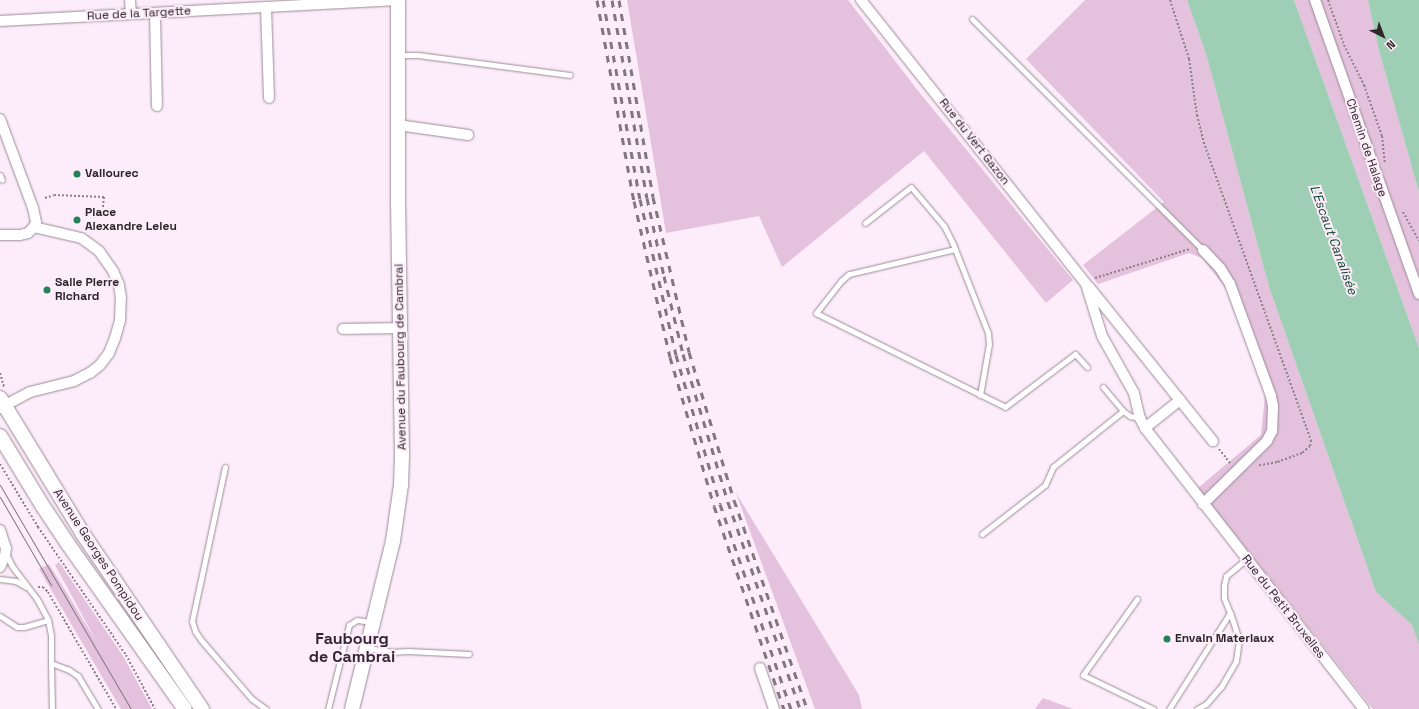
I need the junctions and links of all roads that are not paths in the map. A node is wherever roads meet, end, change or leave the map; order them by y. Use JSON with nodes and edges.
{"nodes":[{"id":1,"x":130,"y":0,"type":"edge"},
{"id":2,"x":398,"y":0,"type":"edge"},
{"id":3,"x":861,"y":0,"type":"edge"},
{"id":4,"x":1315,"y":0,"type":"edge"},
{"id":5,"x":284,"y":3,"type":"edge"},
{"id":6,"x":266,"y":7,"type":"junction"},
{"id":7,"x":155,"y":13,"type":"junction"},
{"id":8,"x":131,"y":14,"type":"junction"},
{"id":9,"x":972,"y":19,"type":"dead end"},
{"id":10,"x":0,"y":21,"type":"edge"},
{"id":11,"x":398,"y":55,"type":"junction"},
{"id":12,"x":570,"y":75,"type":"dead end"},
{"id":13,"x":269,"y":98,"type":"dead end"},
{"id":14,"x":157,"y":106,"type":"dead end"},
{"id":15,"x":0,"y":119,"type":"edge"},
{"id":16,"x":398,"y":125,"type":"junction"},
{"id":17,"x":468,"y":135,"type":"dead end"},
{"id":18,"x":866,"y":223,"type":"dead end"},
{"id":19,"x":34,"y":227,"type":"junction"},
{"id":20,"x":0,"y":234,"type":"edge"},
{"id":21,"x":955,"y":249,"type":"junction"},
{"id":22,"x":1203,"y":250,"type":"joint"},
{"id":23,"x":1084,"y":281,"type":"junction"},
{"id":24,"x":1419,"y":294,"type":"edge"},
{"id":25,"x":400,"y":328,"type":"junction"},
{"id":26,"x":343,"y":329,"type":"dead end"},
{"id":27,"x":1086,"y":368,"type":"dead end"},
{"id":28,"x":1103,"y":388,"type":"dead end"},
{"id":29,"x":980,"y":395,"type":"junction"},
{"id":30,"x":1180,"y":400,"type":"junction"},
{"id":31,"x":1,"y":404,"type":"edge"},
{"id":32,"x":1123,"y":411,"type":"junction"},
{"id":33,"x":1140,"y":418,"type":"junction"},
{"id":34,"x":1144,"y":428,"type":"junction"},
{"id":35,"x":0,"y":436,"type":"edge"},
{"id":36,"x":1213,"y":441,"type":"road end"},
{"id":37,"x":225,"y":466,"type":"dead end"},
{"id":38,"x":1203,"y":504,"type":"junction"},
{"id":39,"x":0,"y":530,"type":"edge"},
{"id":40,"x":982,"y":534,"type":"dead end"},
{"id":41,"x":6,"y":552,"type":"junction"},
{"id":42,"x":1246,"y":559,"type":"junction"},
{"id":43,"x":0,"y":567,"type":"edge"},
{"id":44,"x":0,"y":579,"type":"edge"},
{"id":45,"x":31,"y":591,"type":"junction"},
{"id":46,"x":1137,"y":599,"type":"dead end"},
{"id":47,"x":1230,"y":613,"type":"junction"},
{"id":48,"x":0,"y":616,"type":"edge"},
{"id":49,"x":48,"y":620,"type":"junction"},
{"id":50,"x":373,"y":622,"type":"junction"},
{"id":51,"x":367,"y":648,"type":"junction"},
{"id":52,"x":469,"y":654,"type":"dead end"},
{"id":53,"x":51,"y":663,"type":"junction"},
{"id":54,"x":760,"y":668,"type":"dead end"},
{"id":55,"x":52,"y":709,"type":"edge"},
{"id":56,"x":98,"y":709,"type":"edge"},
{"id":57,"x":185,"y":709,"type":"edge"},
{"id":58,"x":202,"y":709,"type":"edge"},
{"id":59,"x":266,"y":709,"type":"edge"},
{"id":60,"x":328,"y":709,"type":"edge"},
{"id":61,"x":352,"y":709,"type":"edge"},
{"id":62,"x":774,"y":709,"type":"edge"},
{"id":63,"x":1153,"y":709,"type":"edge"},
{"id":64,"x":1169,"y":709,"type":"edge"},
{"id":65,"x":1197,"y":709,"type":"edge"},
{"id":66,"x":1364,"y":709,"type":"edge"}],
"edges":[{"from":1,"to":8,"type":"street"},
{"from":2,"to":5,"type":"street","name":"Rue de la Targette"},
{"from":2,"to":11,"type":"street","name":"Avenue du Faubourg de Cambrai"},
{"from":3,"to":23,"type":"street","name":"Rue du Vert Gazon"},
{"from":4,"to":24,"type":"street","name":"Chemin de Halage"},
{"from":5,"to":6,"type":"street","name":"Rue de la Targette"},
{"from":6,"to":7,"type":"street","name":"Rue de la Targette"},
{"from":6,"to":13,"type":"street"},
{"from":7,"to":8,"type":"street","name":"Rue de la Targette"},
{"from":7,"to":14,"type":"street"},
{"from":8,"to":10,"type":"street","name":"Rue de la Targette"},
{"from":9,"to":22,"type":"lane"},
{"from":11,"to":12,"type":"lane"},
{"from":11,"to":16,"type":"street","name":"Avenue du Faubourg de Cambrai"},
{"from":15,"to":19,"type":"street"},
{"from":16,"to":17,"type":"street"},
{"from":16,"to":25,"type":"street","name":"Avenue du Faubourg de Cambrai"},
{"from":18,"to":21,"type":"lane"},
{"from":19,"to":20,"type":"street"},
{"from":19,"to":31,"type":"street"},
{"from":21,"to":29,"type":"lane"},
{"from":21,"to":29,"type":"lane"},
{"from":22,"to":38,"type":"street"},
{"from":23,"to":30,"type":"street","name":"Rue du Vert Gazon"},
{"from":23,"to":33,"type":"street","name":"Rue du Vert Gazon"},
{"from":25,"to":26,"type":"street"},
{"from":25,"to":50,"type":"street","name":"Avenue du Faubourg de Cambrai"},
{"from":27,"to":29,"type":"lane"},
{"from":28,"to":32,"type":"lane"},
{"from":30,"to":34,"type":"street"},
{"from":30,"to":36,"type":"street","name":"Rue du Vert Gazon"},
{"from":31,"to":58,"type":"street","name":"Avenue Georges Pompidou"},
{"from":32,"to":33,"type":"lane"},
{"from":32,"to":40,"type":"lane"},
{"from":33,"to":34,"type":"street","name":"Rue du Vert Gazon"},
{"from":34,"to":38,"type":"street","name":"Rue du Petit Bruxelles"},
{"from":35,"to":57,"type":"street","name":"Avenue Georges Pompidou"},
{"from":37,"to":59,"type":"lane"},
{"from":38,"to":42,"type":"street","name":"Rue du Petit Bruxelles"},
{"from":39,"to":41,"type":"street"},
{"from":41,"to":43,"type":"street"},
{"from":41,"to":45,"type":"lane"},
{"from":42,"to":47,"type":"lane"},
{"from":42,"to":66,"type":"street","name":"Rue du Petit Bruxelles"},
{"from":44,"to":45,"type":"lane"},
{"from":45,"to":49,"type":"lane"},
{"from":46,"to":63,"type":"lane"},
{"from":47,"to":64,"type":"lane"},
{"from":47,"to":65,"type":"lane"},
{"from":48,"to":49,"type":"lane"},
{"from":49,"to":53,"type":"lane"},
{"from":50,"to":51,"type":"street","name":"Avenue du Faubourg de Cambrai"},
{"from":50,"to":60,"type":"lane"},
{"from":51,"to":52,"type":"lane"},
{"from":51,"to":61,"type":"street","name":"Avenue du Faubourg de Cambrai"},
{"from":53,"to":55,"type":"lane"},
{"from":53,"to":56,"type":"lane"},
{"from":54,"to":62,"type":"street"}]}
